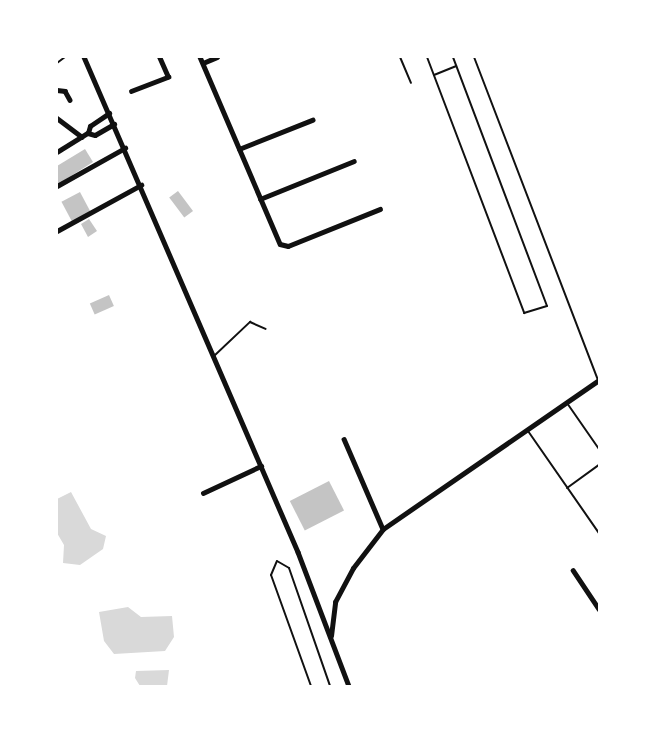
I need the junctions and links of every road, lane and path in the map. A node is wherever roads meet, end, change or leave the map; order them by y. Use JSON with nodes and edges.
{"nodes":[{"id":1,"x":65,"y":57,"type":"edge"},
{"id":2,"x":84,"y":57,"type":"edge"},
{"id":3,"x":159,"y":57,"type":"edge"},
{"id":4,"x":200,"y":57,"type":"edge"},
{"id":5,"x":217,"y":57,"type":"edge"},
{"id":6,"x":400,"y":57,"type":"edge"},
{"id":7,"x":427,"y":57,"type":"edge"},
{"id":8,"x":453,"y":57,"type":"edge"},
{"id":9,"x":474,"y":57,"type":"edge"},
{"id":10,"x":57,"y":63,"type":"edge"},
{"id":11,"x":203,"y":63,"type":"junction"},
{"id":12,"x":456,"y":66,"type":"junction"},
{"id":13,"x":434,"y":75,"type":"junction"},
{"id":14,"x":411,"y":83,"type":"dead end"},
{"id":15,"x":57,"y":90,"type":"edge"},
{"id":16,"x":131,"y":91,"type":"dead end"},
{"id":17,"x":70,"y":100,"type":"dead end"},
{"id":18,"x":109,"y":113,"type":"junction"},
{"id":19,"x":57,"y":118,"type":"edge"},
{"id":20,"x":312,"y":120,"type":"dead end"},
{"id":21,"x":114,"y":124,"type":"junction"},
{"id":22,"x":88,"y":133,"type":"junction"},
{"id":23,"x":82,"y":137,"type":"junction"},
{"id":24,"x":125,"y":148,"type":"junction"},
{"id":25,"x":239,"y":149,"type":"junction"},
{"id":26,"x":57,"y":152,"type":"edge"},
{"id":27,"x":354,"y":161,"type":"dead end"},
{"id":28,"x":141,"y":185,"type":"junction"},
{"id":29,"x":57,"y":186,"type":"edge"},
{"id":30,"x":260,"y":199,"type":"junction"},
{"id":31,"x":380,"y":209,"type":"dead end"},
{"id":32,"x":57,"y":231,"type":"edge"},
{"id":33,"x":266,"y":329,"type":"dead end"},
{"id":34,"x":214,"y":356,"type":"junction"},
{"id":35,"x":599,"y":380,"type":"edge"},
{"id":36,"x":567,"y":403,"type":"junction"},
{"id":37,"x":528,"y":431,"type":"junction"},
{"id":38,"x":345,"y":439,"type":"dead end"},
{"id":39,"x":599,"y":449,"type":"edge"},
{"id":40,"x":599,"y":465,"type":"edge"},
{"id":41,"x":261,"y":466,"type":"junction"},
{"id":42,"x":566,"y":489,"type":"junction"},
{"id":43,"x":203,"y":493,"type":"dead end"},
{"id":44,"x":383,"y":529,"type":"junction"},
{"id":45,"x":599,"y":532,"type":"edge"},
{"id":46,"x":573,"y":570,"type":"dead end"},
{"id":47,"x":599,"y":609,"type":"edge"},
{"id":48,"x":331,"y":639,"type":"junction"},
{"id":49,"x":311,"y":686,"type":"edge"},
{"id":50,"x":330,"y":686,"type":"edge"},
{"id":51,"x":349,"y":686,"type":"edge"}],
"edges":[{"from":1,"to":10,"type":"lane"},
{"from":2,"to":18,"type":"street"},
{"from":3,"to":16,"type":"street"},
{"from":4,"to":11,"type":"street"},
{"from":5,"to":11,"type":"street"},
{"from":6,"to":14,"type":"lane"},
{"from":7,"to":13,"type":"lane"},
{"from":8,"to":12,"type":"lane"},
{"from":9,"to":35,"type":"lane"},
{"from":11,"to":25,"type":"street"},
{"from":12,"to":13,"type":"lane"},
{"from":12,"to":13,"type":"lane"},
{"from":15,"to":17,"type":"street"},
{"from":18,"to":21,"type":"street"},
{"from":18,"to":22,"type":"street"},
{"from":19,"to":23,"type":"street"},
{"from":20,"to":25,"type":"street"},
{"from":21,"to":22,"type":"street"},
{"from":21,"to":24,"type":"street"},
{"from":22,"to":23,"type":"street"},
{"from":23,"to":26,"type":"street"},
{"from":24,"to":28,"type":"street"},
{"from":24,"to":29,"type":"street"},
{"from":25,"to":30,"type":"street"},
{"from":27,"to":30,"type":"street"},
{"from":28,"to":32,"type":"street"},
{"from":28,"to":34,"type":"street"},
{"from":30,"to":31,"type":"street"},
{"from":33,"to":34,"type":"lane"},
{"from":34,"to":41,"type":"street"},
{"from":35,"to":36,"type":"street"},
{"from":36,"to":37,"type":"street"},
{"from":36,"to":39,"type":"lane"},
{"from":37,"to":42,"type":"lane"},
{"from":37,"to":44,"type":"street"},
{"from":38,"to":44,"type":"street"},
{"from":40,"to":42,"type":"lane"},
{"from":41,"to":43,"type":"street"},
{"from":41,"to":48,"type":"street"},
{"from":42,"to":45,"type":"lane"},
{"from":44,"to":48,"type":"street"},
{"from":46,"to":47,"type":"street"},
{"from":48,"to":51,"type":"street"},
{"from":49,"to":50,"type":"lane"}]}
